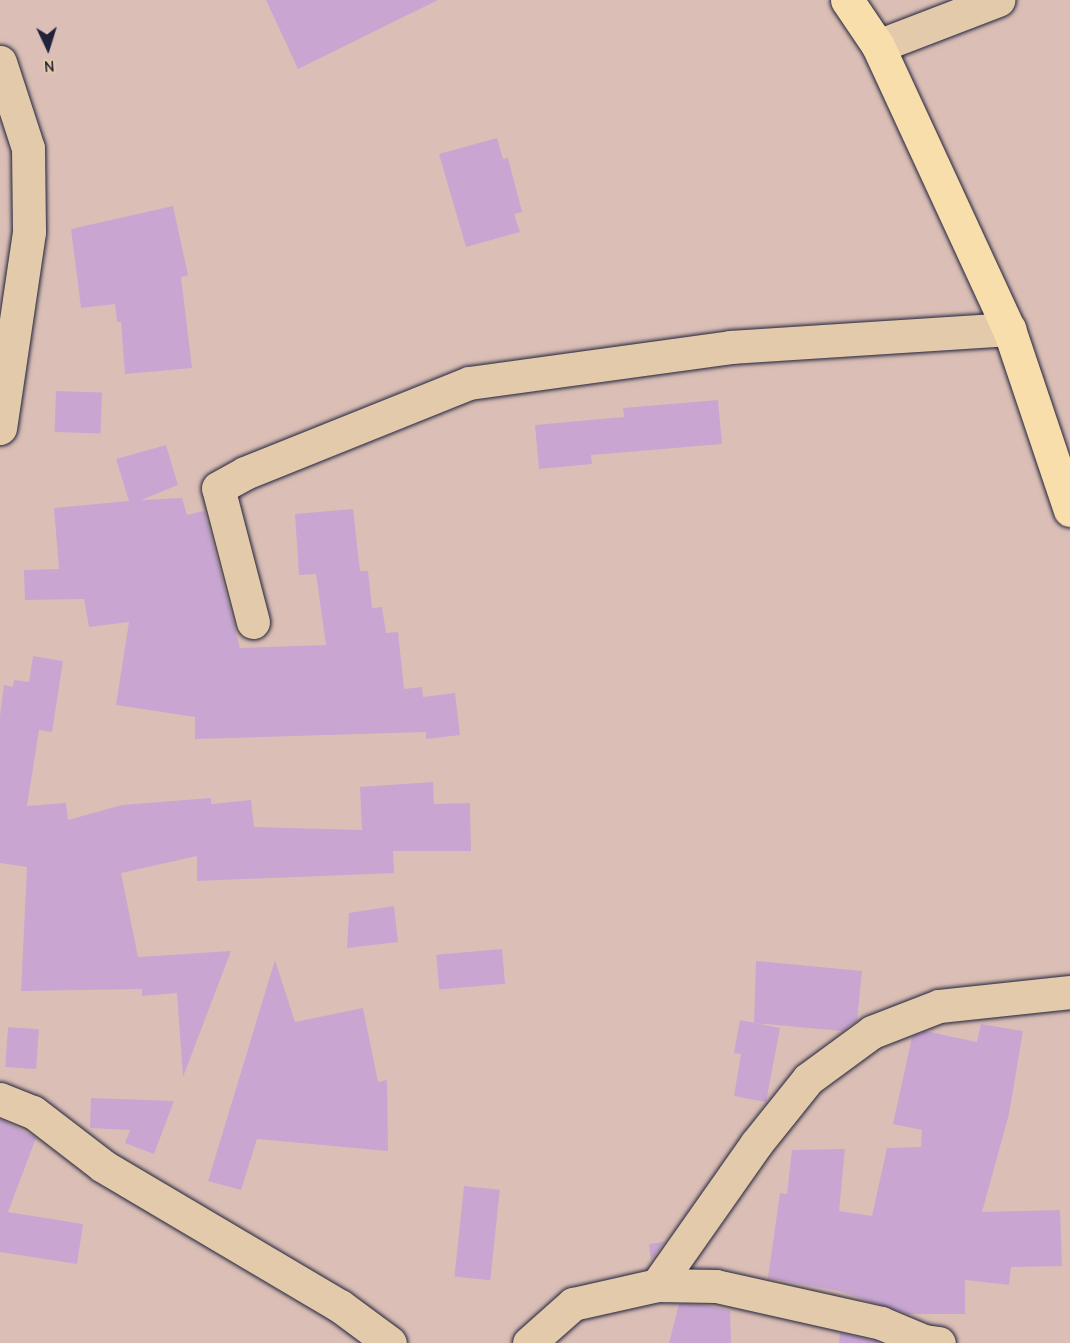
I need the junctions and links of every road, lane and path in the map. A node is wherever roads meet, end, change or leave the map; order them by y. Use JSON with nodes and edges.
{"nodes":[{"id":1,"x":847,"y":0,"type":"edge"},
{"id":2,"x":998,"y":0,"type":"edge"},
{"id":3,"x":878,"y":46,"type":"junction"},
{"id":4,"x":0,"y":62,"type":"edge"},
{"id":5,"x":1009,"y":329,"type":"junction"},
{"id":6,"x":0,"y":428,"type":"edge"},
{"id":7,"x":1070,"y":510,"type":"edge"},
{"id":8,"x":253,"y":622,"type":"dead end"},
{"id":9,"x":1070,"y":992,"type":"edge"},
{"id":10,"x":0,"y":1099,"type":"edge"},
{"id":11,"x":657,"y":1285,"type":"junction"},
{"id":12,"x":390,"y":1343,"type":"edge"},
{"id":13,"x":529,"y":1343,"type":"edge"},
{"id":14,"x":939,"y":1343,"type":"edge"}],
"edges":[{"from":1,"to":3,"type":"main road"},
{"from":2,"to":3,"type":"street"},
{"from":3,"to":5,"type":"main road"},
{"from":4,"to":6,"type":"street"},
{"from":5,"to":7,"type":"main road"},
{"from":5,"to":8,"type":"street"},
{"from":9,"to":11,"type":"street"},
{"from":10,"to":12,"type":"street"},
{"from":11,"to":13,"type":"street"},
{"from":11,"to":14,"type":"street"}]}
